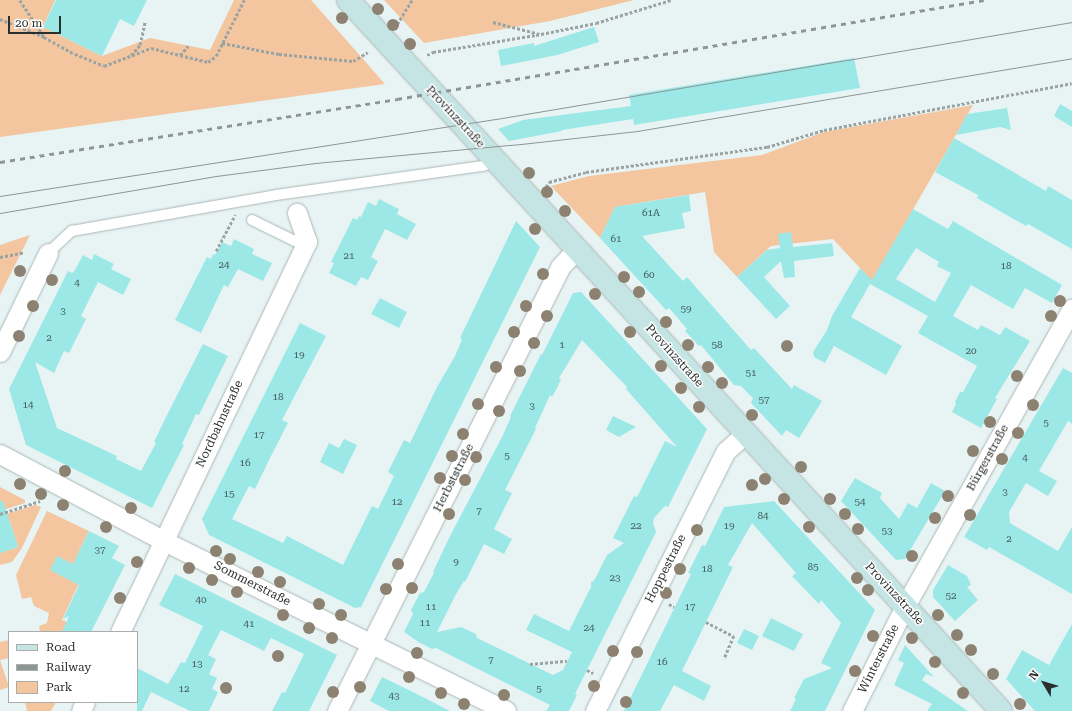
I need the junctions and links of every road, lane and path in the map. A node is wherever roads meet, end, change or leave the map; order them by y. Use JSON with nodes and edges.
{"nodes":[{"id":1,"x":20,"y":0,"type":"edge"},
{"id":2,"x":244,"y":0,"type":"edge"},
{"id":3,"x":348,"y":0,"type":"edge"},
{"id":4,"x":412,"y":0,"type":"edge"},
{"id":5,"x":671,"y":0,"type":"edge"},
{"id":6,"x":0,"y":19,"type":"edge"},
{"id":7,"x":145,"y":22,"type":"dead end"},
{"id":8,"x":493,"y":22,"type":"dead end"},
{"id":9,"x":396,"y":24,"type":"dead end"},
{"id":10,"x":542,"y":34,"type":"junction"},
{"id":11,"x":44,"y":37,"type":"junction"},
{"id":12,"x":222,"y":43,"type":"junction"},
{"id":13,"x":188,"y":46,"type":"dead end"},
{"id":14,"x":368,"y":52,"type":"dead end"},
{"id":15,"x":180,"y":55,"type":"junction"},
{"id":16,"x":427,"y":55,"type":"dead end"},
{"id":17,"x":129,"y":57,"type":"junction"},
{"id":18,"x":1072,"y":84,"type":"edge"},
{"id":19,"x":495,"y":161,"type":"junction"},
{"id":20,"x":545,"y":185,"type":"dead end"},
{"id":21,"x":297,"y":213,"type":"dead end"},
{"id":22,"x":252,"y":220,"type":"joint"},
{"id":23,"x":305,"y":246,"type":"junction"},
{"id":24,"x":577,"y":249,"type":"junction"},
{"id":25,"x":216,"y":251,"type":"dead end"},
{"id":26,"x":25,"y":252,"type":"dead end"},
{"id":27,"x":48,"y":254,"type":"joint"},
{"id":28,"x":0,"y":257,"type":"edge"},
{"id":29,"x":1072,"y":309,"type":"edge"},
{"id":30,"x":0,"y":352,"type":"edge"},
{"id":31,"x":745,"y":434,"type":"junction"},
{"id":32,"x":0,"y":454,"type":"edge"},
{"id":33,"x":40,"y":501,"type":"dead end"},
{"id":34,"x":0,"y":514,"type":"edge"},
{"id":35,"x":164,"y":541,"type":"junction"},
{"id":36,"x":905,"y":606,"type":"junction"},
{"id":37,"x":706,"y":622,"type":"dead end"},
{"id":38,"x":120,"y":631,"type":"edge"},
{"id":39,"x":370,"y":644,"type":"junction"},
{"id":40,"x":724,"y":659,"type":"dead end"},
{"id":41,"x":568,"y":660,"type":"dead end"},
{"id":42,"x":530,"y":664,"type":"dead end"},
{"id":43,"x":587,"y":670,"type":"dead end"},
{"id":44,"x":594,"y":674,"type":"dead end"},
{"id":45,"x":337,"y":711,"type":"edge"},
{"id":46,"x":506,"y":711,"type":"edge"},
{"id":47,"x":595,"y":711,"type":"edge"},
{"id":48,"x":852,"y":711,"type":"edge"},
{"id":49,"x":1001,"y":711,"type":"edge"}],
"edges":[{"from":1,"to":11,"type":"path"},
{"from":2,"to":12,"type":"path"},
{"from":3,"to":19,"type":"main road","name":"Provinzstraße"},
{"from":4,"to":9,"type":"path"},
{"from":5,"to":10,"type":"path"},
{"from":6,"to":11,"type":"path"},
{"from":7,"to":17,"type":"path"},
{"from":8,"to":10,"type":"path"},
{"from":10,"to":16,"type":"path"},
{"from":11,"to":17,"type":"path"},
{"from":12,"to":14,"type":"path"},
{"from":12,"to":15,"type":"path"},
{"from":13,"to":15,"type":"path"},
{"from":15,"to":17,"type":"path"},
{"from":18,"to":20,"type":"path"},
{"from":19,"to":24,"type":"main road","name":"Provinzstraße"},
{"from":19,"to":27,"type":"lane"},
{"from":21,"to":23,"type":"street"},
{"from":22,"to":23,"type":"lane"},
{"from":22,"to":25,"type":"path"},
{"from":23,"to":35,"type":"street","name":"Nordbahnstraße"},
{"from":24,"to":31,"type":"main road","name":"Provinzstraße"},
{"from":24,"to":39,"type":"street","name":"Herbststraße"},
{"from":26,"to":28,"type":"path"},
{"from":27,"to":30,"type":"street"},
{"from":29,"to":36,"type":"street","name":"Bürgerstraße"},
{"from":31,"to":36,"type":"main road","name":"Provinzstraße"},
{"from":31,"to":47,"type":"street","name":"Hoppestraße"},
{"from":32,"to":35,"type":"street","name":"Sommerstraße"},
{"from":33,"to":34,"type":"path"},
{"from":35,"to":38,"type":"street","name":"Nordbahnstraße"},
{"from":35,"to":39,"type":"street","name":"Sommerstraße"},
{"from":36,"to":48,"type":"street","name":"Winterstraße"},
{"from":36,"to":49,"type":"main road","name":"Provinzstraße"},
{"from":37,"to":40,"type":"path"},
{"from":39,"to":45,"type":"street","name":"Herbststraße"},
{"from":39,"to":46,"type":"street","name":"Sommerstraße"},
{"from":41,"to":42,"type":"path"},
{"from":43,"to":44,"type":"path"}]}
